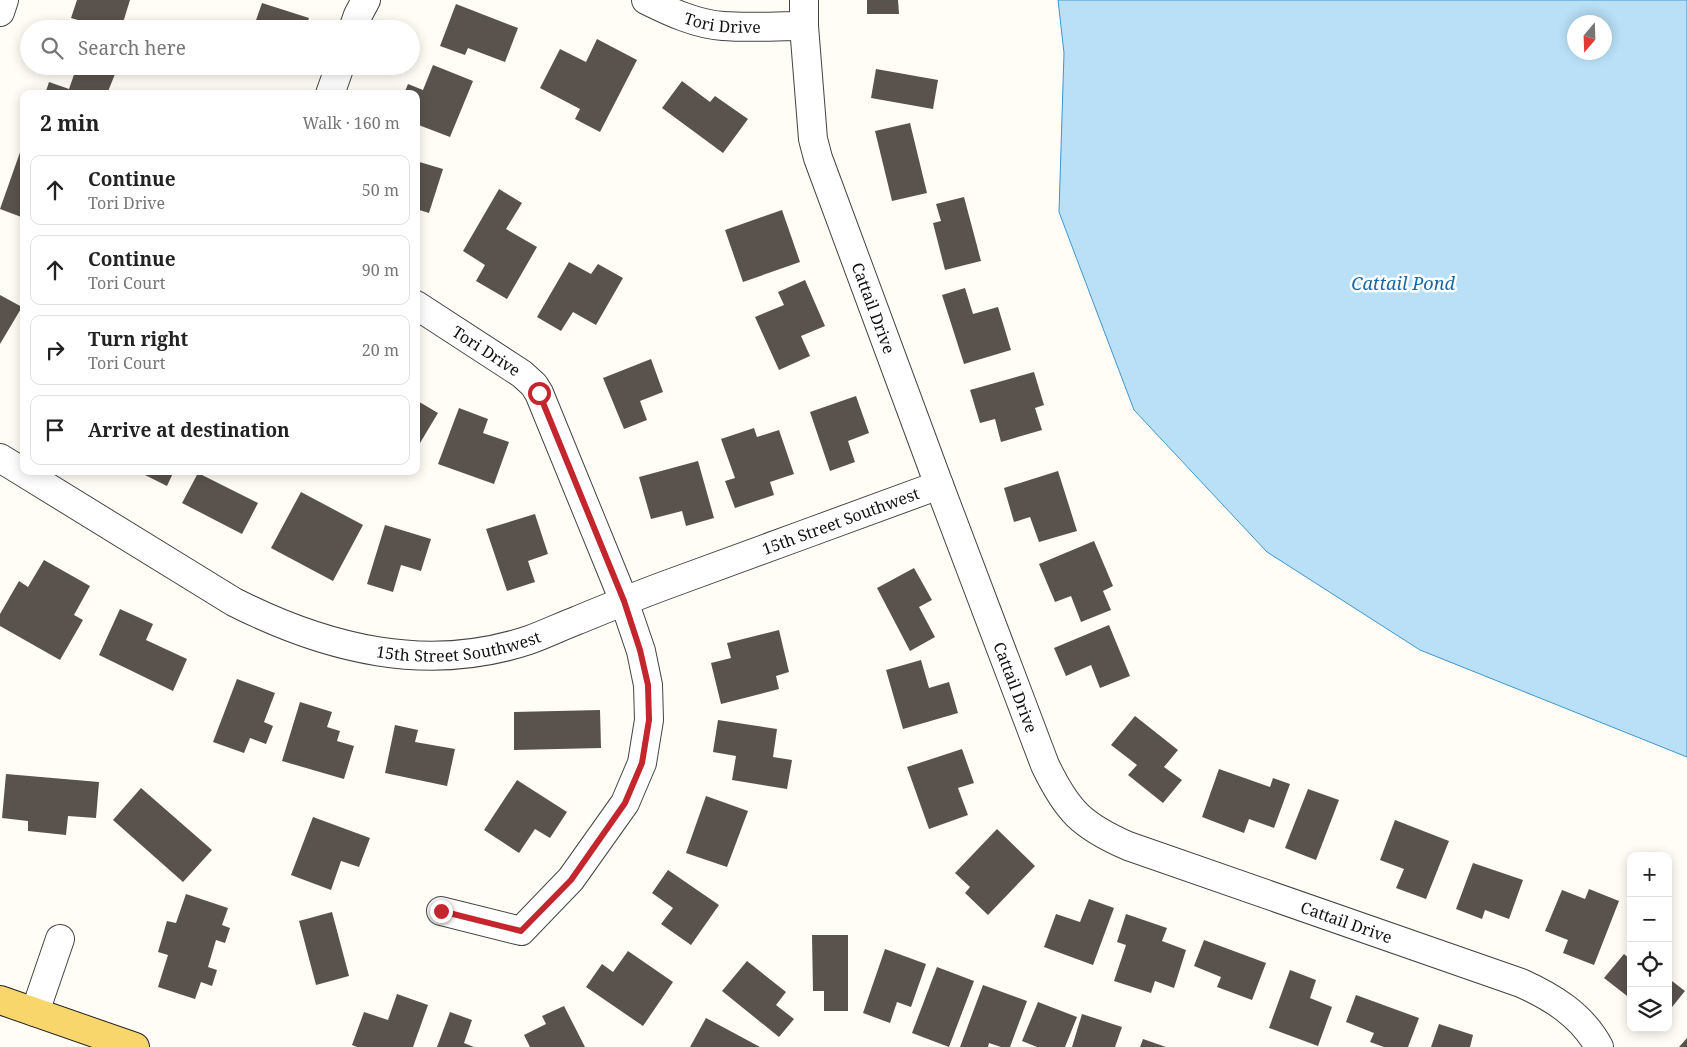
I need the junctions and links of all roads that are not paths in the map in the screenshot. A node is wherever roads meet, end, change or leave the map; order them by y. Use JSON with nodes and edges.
{"nodes":[{"id":1,"x":4,"y":0,"type":"edge"},
{"id":2,"x":366,"y":0,"type":"edge"},
{"id":3,"x":646,"y":0,"type":"edge"},
{"id":4,"x":0,"y":12,"type":"edge"},
{"id":5,"x":804,"y":13,"type":"edge"},
{"id":6,"x":356,"y":20,"type":"edge"},
{"id":7,"x":337,"y":75,"type":"edge"},
{"id":8,"x":331,"y":90,"type":"edge"},
{"id":9,"x":420,"y":308,"type":"edge"},
{"id":10,"x":0,"y":458,"type":"edge"},
{"id":11,"x":20,"y":470,"type":"edge"},
{"id":12,"x":28,"y":475,"type":"edge"},
{"id":13,"x":939,"y":485,"type":"junction"},
{"id":14,"x":624,"y":601,"type":"junction"},
{"id":15,"x":441,"y":911,"type":"dead end"},
{"id":16,"x":60,"y":939,"type":"dead end"},
{"id":17,"x":0,"y":1000,"type":"edge"},
{"id":18,"x":35,"y":1012,"type":"junction"},
{"id":19,"x":135,"y":1047,"type":"edge"},
{"id":20,"x":1599,"y":1047,"type":"edge"}],
"edges":[{"from":1,"to":4,"type":"street"},
{"from":2,"to":6,"type":"street"},
{"from":3,"to":5,"type":"street","name":"Tori Drive"},
{"from":5,"to":13,"type":"street","name":"Cattail Drive"},
{"from":7,"to":8,"type":"street"},
{"from":9,"to":14,"type":"street","name":"Tori Drive"},
{"from":10,"to":11,"type":"street","name":"15th Street Southwest"},
{"from":12,"to":14,"type":"street","name":"15th Street Southwest"},
{"from":13,"to":14,"type":"street","name":"15th Street Southwest"},
{"from":13,"to":20,"type":"street","name":"Cattail Drive"},
{"from":14,"to":15,"type":"street","name":"Tori Drive"},
{"from":16,"to":18,"type":"street"},
{"from":17,"to":18,"type":"main road"},
{"from":18,"to":19,"type":"main road"}]}
